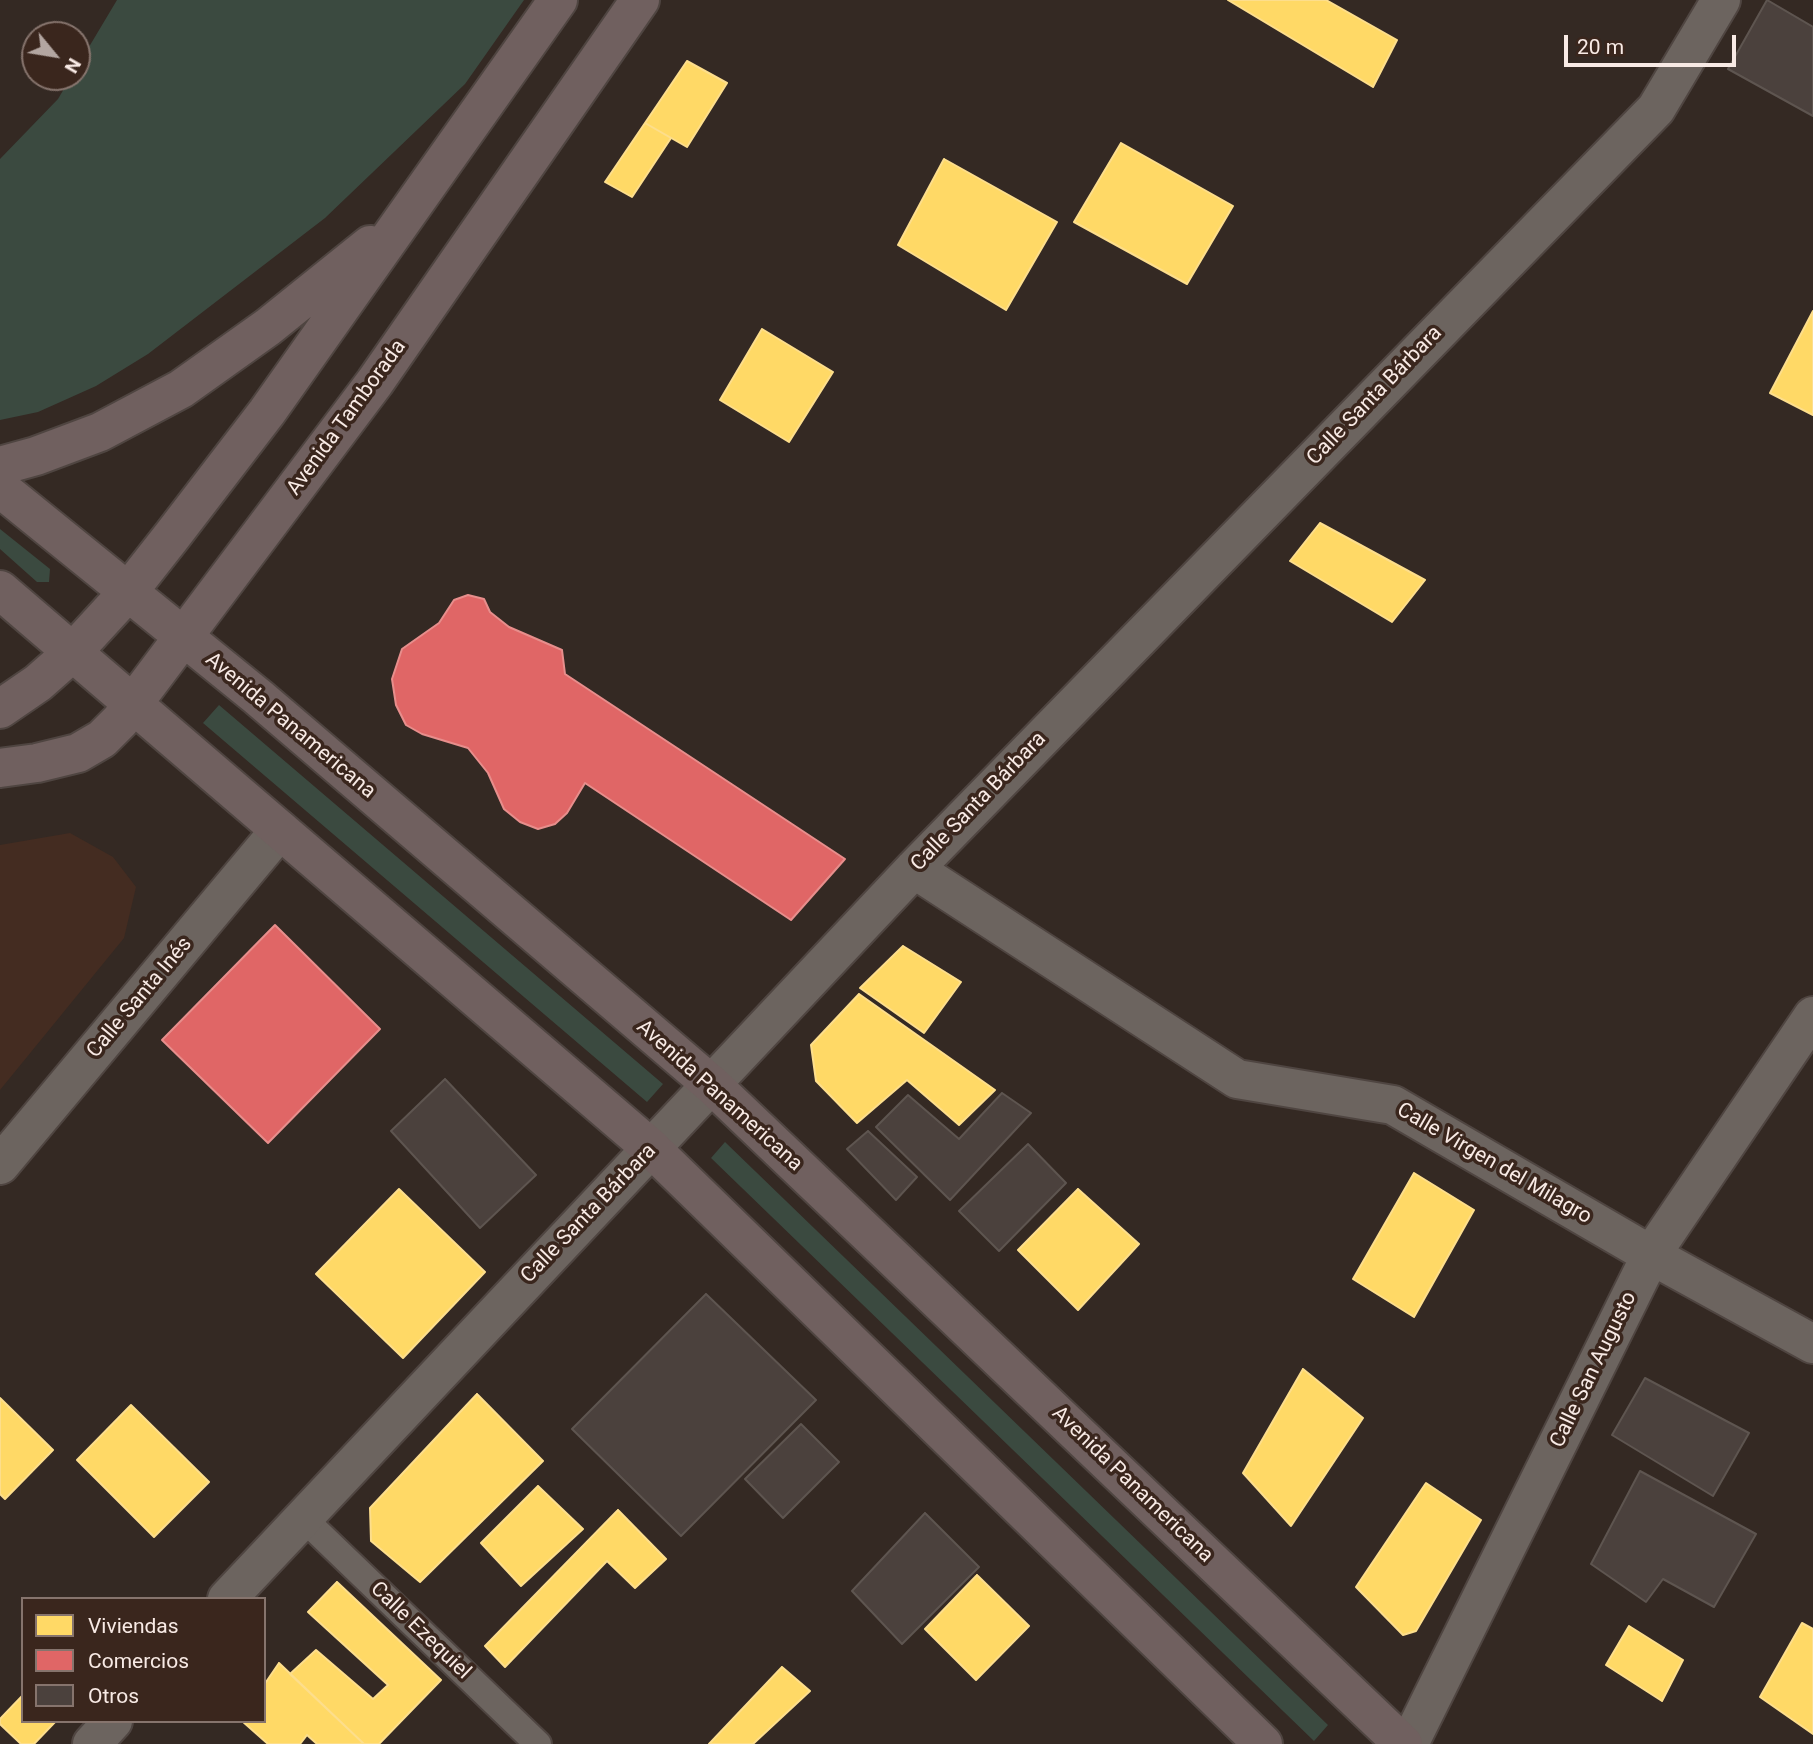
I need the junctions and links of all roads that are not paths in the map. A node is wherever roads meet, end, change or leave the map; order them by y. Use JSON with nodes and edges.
{"nodes":[{"id":1,"x":558,"y":0,"type":"edge"},
{"id":2,"x":640,"y":0,"type":"edge"},
{"id":3,"x":1721,"y":0,"type":"edge"},
{"id":4,"x":404,"y":218,"type":"junction"},
{"id":5,"x":0,"y":466,"type":"edge"},
{"id":6,"x":0,"y":488,"type":"edge"},
{"id":7,"x":0,"y":590,"type":"edge"},
{"id":8,"x":128,"y":592,"type":"junction"},
{"id":9,"x":186,"y":638,"type":"junction"},
{"id":10,"x":72,"y":653,"type":"junction"},
{"id":11,"x":134,"y":703,"type":"junction"},
{"id":12,"x":0,"y":709,"type":"edge"},
{"id":13,"x":0,"y":768,"type":"edge"},
{"id":14,"x":280,"y":831,"type":"junction"},
{"id":15,"x":914,"y":869,"type":"junction"},
{"id":16,"x":1813,"y":1016,"type":"edge"},
{"id":17,"x":712,"y":1085,"type":"junction"},
{"id":18,"x":652,"y":1149,"type":"junction"},
{"id":19,"x":0,"y":1165,"type":"edge"},
{"id":20,"x":1651,"y":1255,"type":"junction"},
{"id":21,"x":1813,"y":1344,"type":"edge"},
{"id":22,"x":302,"y":1517,"type":"junction"},
{"id":23,"x":229,"y":1597,"type":"edge"},
{"id":24,"x":111,"y":1723,"type":"edge"},
{"id":25,"x":92,"y":1744,"type":"edge"},
{"id":26,"x":538,"y":1744,"type":"edge"},
{"id":27,"x":1263,"y":1744,"type":"edge"},
{"id":28,"x":1403,"y":1744,"type":"edge"},
{"id":29,"x":1409,"y":1744,"type":"edge"}],
"edges":[{"from":1,"to":4,"type":"main road"},
{"from":2,"to":9,"type":"main road","name":"Avenida Tamborada"},
{"from":3,"to":15,"type":"street","name":"Calle Santa Bárbara"},
{"from":4,"to":5,"type":"main road"},
{"from":4,"to":8,"type":"main road"},
{"from":6,"to":8,"type":"main road","name":"Avenida Panamericana"},
{"from":7,"to":10,"type":"main road"},
{"from":8,"to":9,"type":"main road","name":"Avenida Panamericana"},
{"from":8,"to":10,"type":"main road"},
{"from":9,"to":11,"type":"main road","name":"Avenida Tamborada"},
{"from":9,"to":17,"type":"main road","name":"Avenida Panamericana"},
{"from":10,"to":11,"type":"main road"},
{"from":10,"to":12,"type":"main road"},
{"from":11,"to":13,"type":"main road","name":"Avenida Tamborada"},
{"from":11,"to":14,"type":"main road"},
{"from":14,"to":18,"type":"main road"},
{"from":14,"to":19,"type":"street","name":"Calle Santa Inés"},
{"from":15,"to":17,"type":"street","name":"Calle Santa Bárbara"},
{"from":15,"to":20,"type":"street","name":"Calle Virgen del Milagro"},
{"from":16,"to":20,"type":"street","name":"Calle San Augusto"},
{"from":17,"to":18,"type":"street","name":"Calle Santa Bárbara"},
{"from":17,"to":28,"type":"main road","name":"Avenida Panamericana"},
{"from":18,"to":22,"type":"street","name":"Calle Santa Bárbara"},
{"from":18,"to":27,"type":"main road"},
{"from":20,"to":21,"type":"street","name":"Calle Virgen del Milagro"},
{"from":20,"to":29,"type":"street","name":"Calle San Augusto"},
{"from":22,"to":23,"type":"street","name":"Calle Santa Bárbara"},
{"from":22,"to":26,"type":"lane","name":"Calle Ezequiel"},
{"from":24,"to":25,"type":"street"}]}
